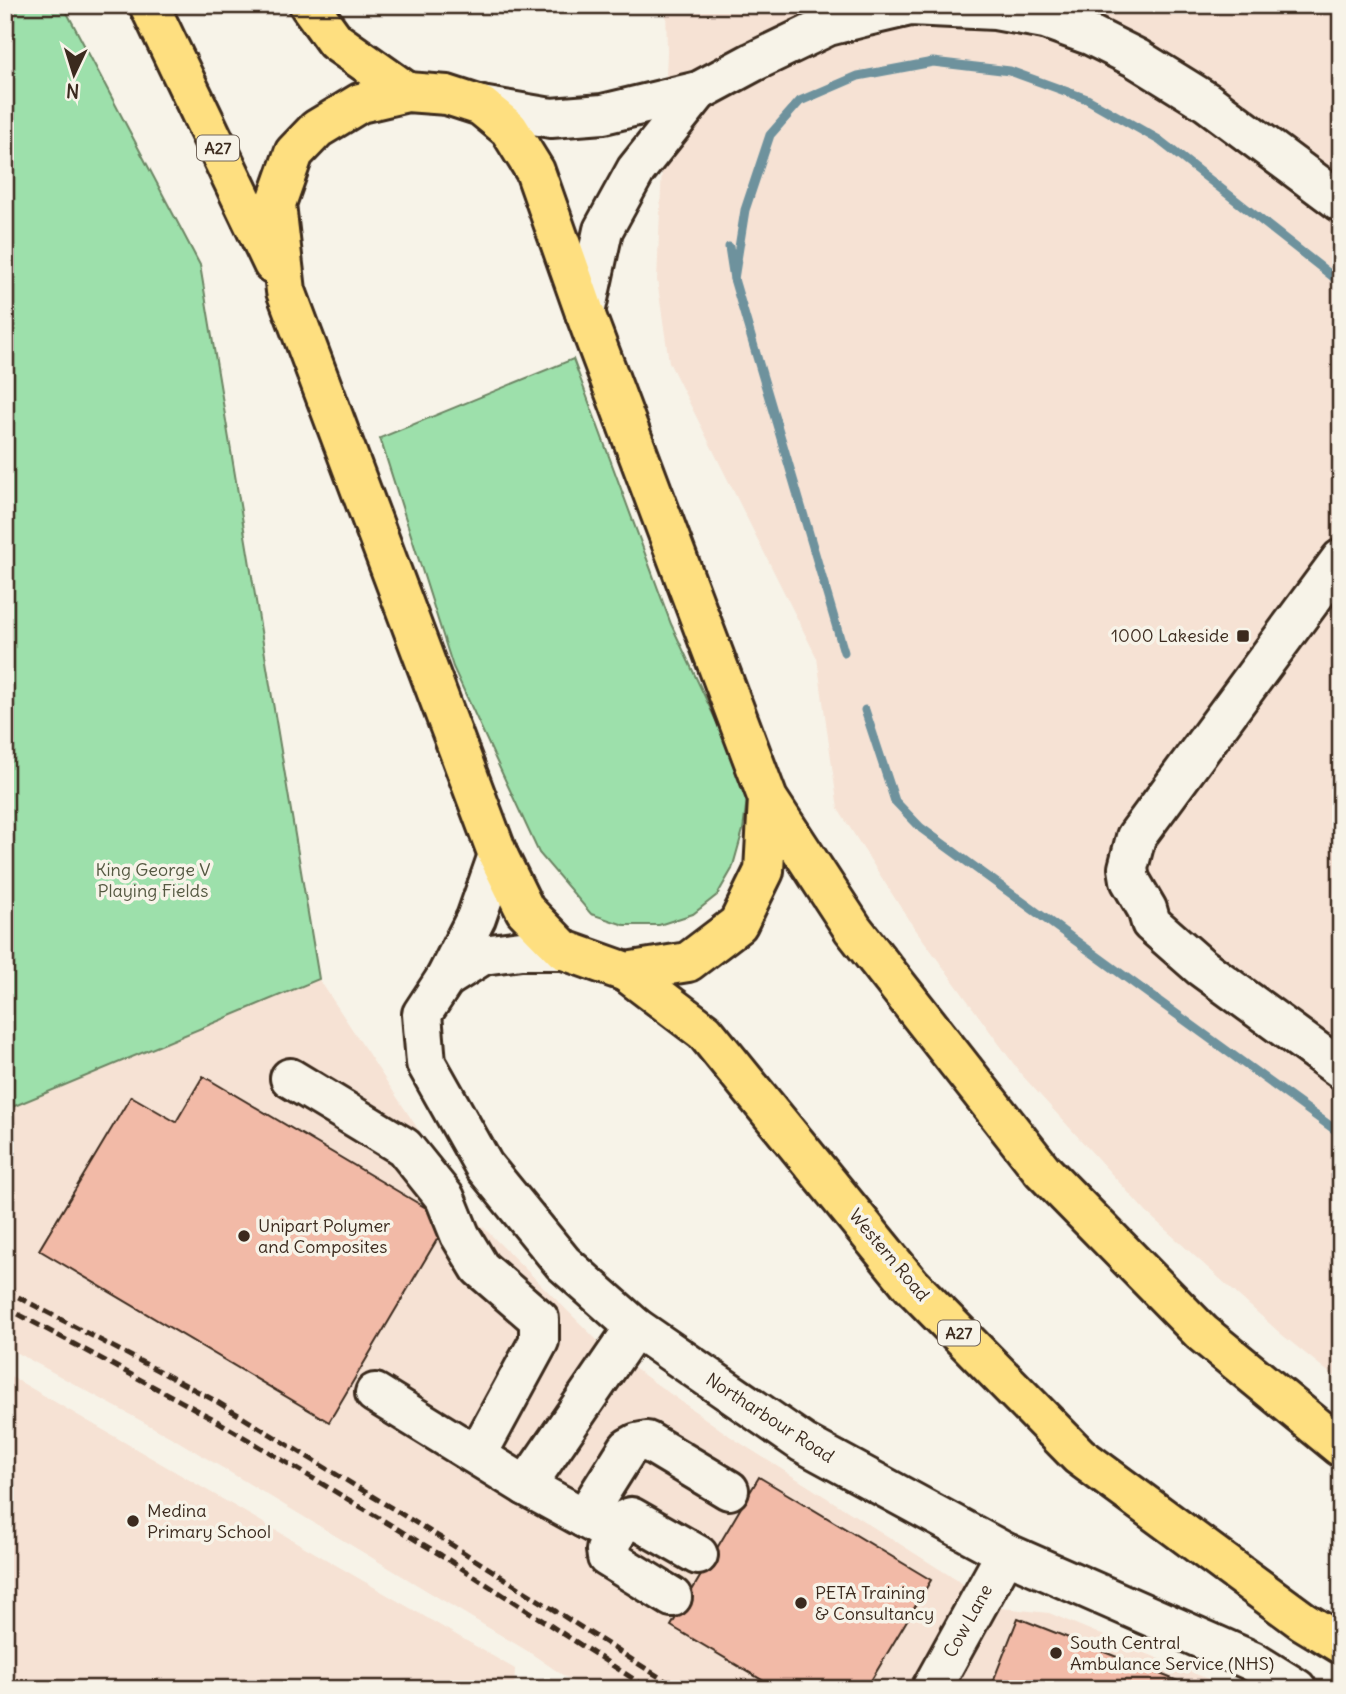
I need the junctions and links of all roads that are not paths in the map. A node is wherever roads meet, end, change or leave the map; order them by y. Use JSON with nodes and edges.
{"nodes":[{"id":1,"x":149,"y":5,"type":"edge"},
{"id":2,"x":309,"y":5,"type":"edge"},
{"id":3,"x":699,"y":91,"type":"junction"},
{"id":4,"x":407,"y":92,"type":"junction"},
{"id":5,"x":481,"y":106,"type":"junction"},
{"id":6,"x":1341,"y":202,"type":"edge"},
{"id":7,"x":286,"y":291,"type":"junction"},
{"id":8,"x":585,"y":313,"type":"junction"},
{"id":9,"x":1341,"y":559,"type":"edge"},
{"id":10,"x":768,"y":799,"type":"junction"},
{"id":11,"x":498,"y":855,"type":"junction"},
{"id":12,"x":564,"y":950,"type":"junction"},
{"id":13,"x":625,"y":972,"type":"junction"},
{"id":14,"x":445,"y":979,"type":"junction"},
{"id":15,"x":1341,"y":1069,"type":"edge"},
{"id":16,"x":290,"y":1077,"type":"dead end"},
{"id":17,"x":635,"y":1327,"type":"junction"},
{"id":18,"x":375,"y":1393,"type":"dead end"},
{"id":19,"x":1341,"y":1447,"type":"edge"},
{"id":20,"x":477,"y":1455,"type":"junction"},
{"id":21,"x":526,"y":1486,"type":"junction"},
{"id":22,"x":729,"y":1490,"type":"dead end"},
{"id":23,"x":599,"y":1526,"type":"junction"},
{"id":24,"x":1006,"y":1553,"type":"junction"},
{"id":25,"x":698,"y":1555,"type":"dead end"},
{"id":26,"x":672,"y":1597,"type":"dead end"},
{"id":27,"x":1341,"y":1644,"type":"edge"},
{"id":28,"x":931,"y":1689,"type":"edge"},
{"id":29,"x":1297,"y":1689,"type":"edge"}],
"edges":[{"from":1,"to":7,"type":"main road","number":"A27"},
{"from":2,"to":4,"type":"main road"},
{"from":3,"to":5,"type":"street"},
{"from":3,"to":6,"type":"street"},
{"from":3,"to":8,"type":"street"},
{"from":4,"to":5,"type":"main road"},
{"from":4,"to":7,"type":"main road"},
{"from":5,"to":8,"type":"main road"},
{"from":7,"to":11,"type":"main road"},
{"from":8,"to":10,"type":"main road"},
{"from":9,"to":15,"type":"street"},
{"from":10,"to":13,"type":"main road"},
{"from":10,"to":19,"type":"main road"},
{"from":11,"to":12,"type":"main road"},
{"from":11,"to":14,"type":"street","name":"Northarbour Road"},
{"from":12,"to":13,"type":"main road"},
{"from":12,"to":14,"type":"street","name":"Northarbour Road"},
{"from":13,"to":27,"type":"main road","name":"Western Road","number":"A27"},
{"from":14,"to":17,"type":"street","name":"Northarbour Road"},
{"from":16,"to":20,"type":"street"},
{"from":17,"to":21,"type":"street"},
{"from":17,"to":24,"type":"street","name":"Northarbour Road"},
{"from":18,"to":20,"type":"street"},
{"from":20,"to":21,"type":"street"},
{"from":21,"to":23,"type":"street"},
{"from":22,"to":23,"type":"street"},
{"from":23,"to":25,"type":"street"},
{"from":23,"to":26,"type":"street"},
{"from":24,"to":28,"type":"street","name":"Cow Lane"},
{"from":24,"to":29,"type":"street","name":"Northarbour Road"}]}
